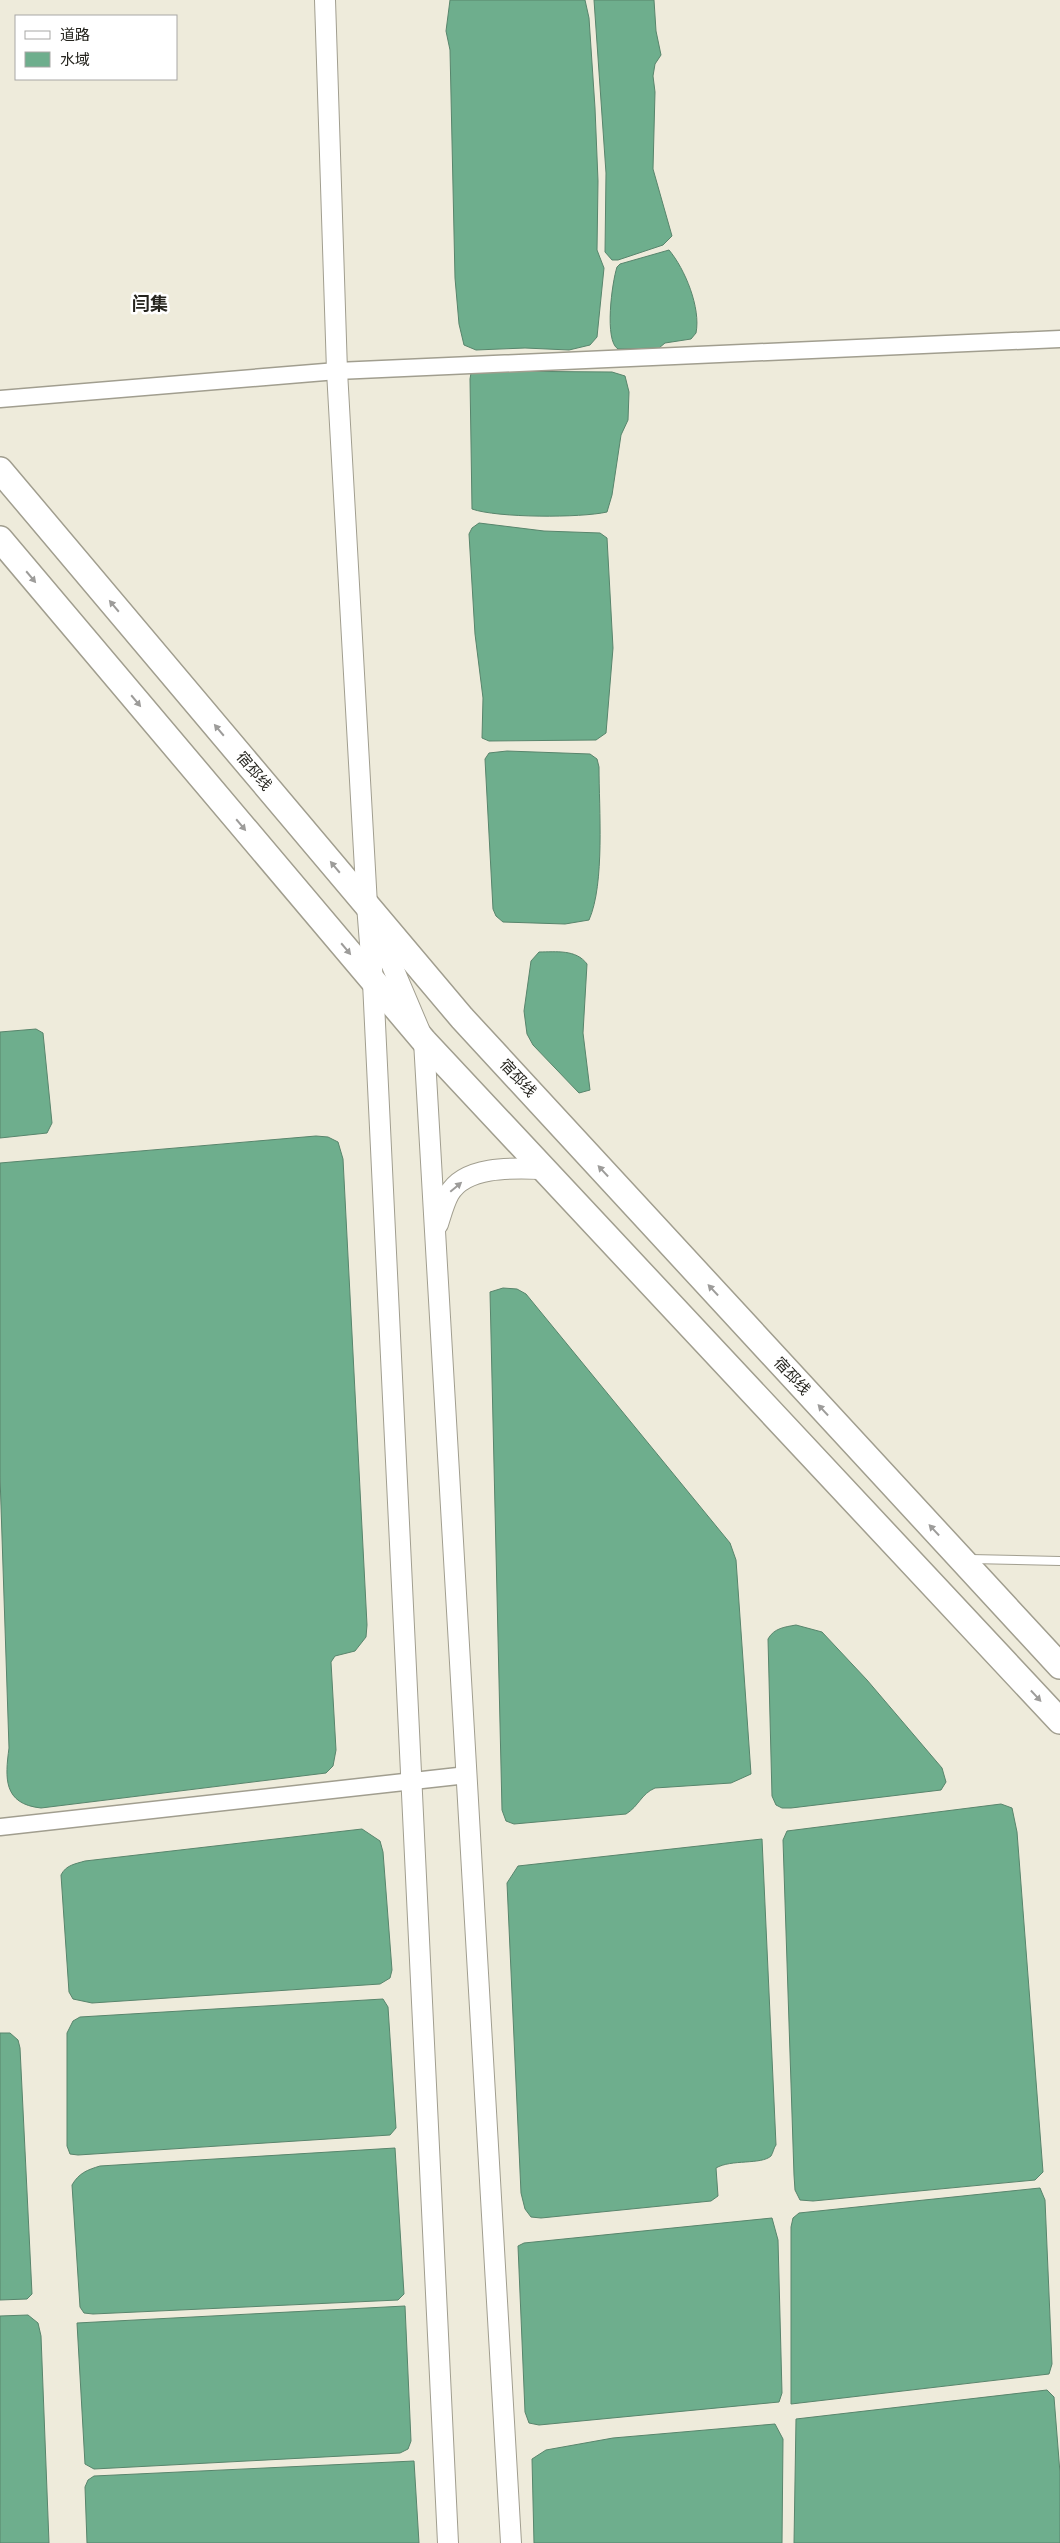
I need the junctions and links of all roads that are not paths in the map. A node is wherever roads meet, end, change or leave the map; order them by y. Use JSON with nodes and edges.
{"nodes":[{"id":1,"x":324,"y":0,"type":"edge"},
{"id":2,"x":1060,"y":339,"type":"edge"},
{"id":3,"x":337,"y":371,"type":"junction"},
{"id":4,"x":0,"y":399,"type":"edge"},
{"id":5,"x":0,"y":470,"type":"edge"},
{"id":6,"x":0,"y":539,"type":"edge"},
{"id":7,"x":367,"y":905,"type":"junction"},
{"id":8,"x":374,"y":982,"type":"junction"},
{"id":9,"x":424,"y":1041,"type":"junction"},
{"id":10,"x":543,"y":1169,"type":"junction"},
{"id":11,"x":435,"y":1231,"type":"junction"},
{"id":12,"x":960,"y":1558,"type":"junction"},
{"id":13,"x":1060,"y":1561,"type":"edge"},
{"id":14,"x":1060,"y":1666,"type":"edge"},
{"id":15,"x":1060,"y":1721,"type":"edge"},
{"id":16,"x":467,"y":1775,"type":"junction"},
{"id":17,"x":412,"y":1781,"type":"junction"},
{"id":18,"x":0,"y":1827,"type":"edge"},
{"id":19,"x":448,"y":2543,"type":"edge"},
{"id":20,"x":511,"y":2543,"type":"edge"}],
"edges":[{"from":1,"to":3,"type":"street"},
{"from":2,"to":3,"type":"street"},
{"from":3,"to":4,"type":"street"},
{"from":3,"to":7,"type":"street"},
{"from":7,"to":5,"type":"main road","name":"宿邳线","one_way":true},
{"from":6,"to":8,"type":"main road","one_way":true},
{"from":7,"to":8,"type":"street"},
{"from":7,"to":9,"type":"street"},
{"from":12,"to":7,"type":"main road","name":"宿邳线","one_way":true},
{"from":8,"to":9,"type":"main road"},
{"from":8,"to":17,"type":"street"},
{"from":9,"to":10,"type":"main road"},
{"from":9,"to":11,"type":"street"},
{"from":11,"to":10,"type":"street","one_way":true},
{"from":10,"to":15,"type":"main road","one_way":true},
{"from":11,"to":16,"type":"street"},
{"from":12,"to":13,"type":"lane"},
{"from":12,"to":14,"type":"main road","name":"宿邳线"},
{"from":16,"to":17,"type":"street"},
{"from":16,"to":20,"type":"street"},
{"from":17,"to":18,"type":"street"},
{"from":17,"to":19,"type":"street"}]}
